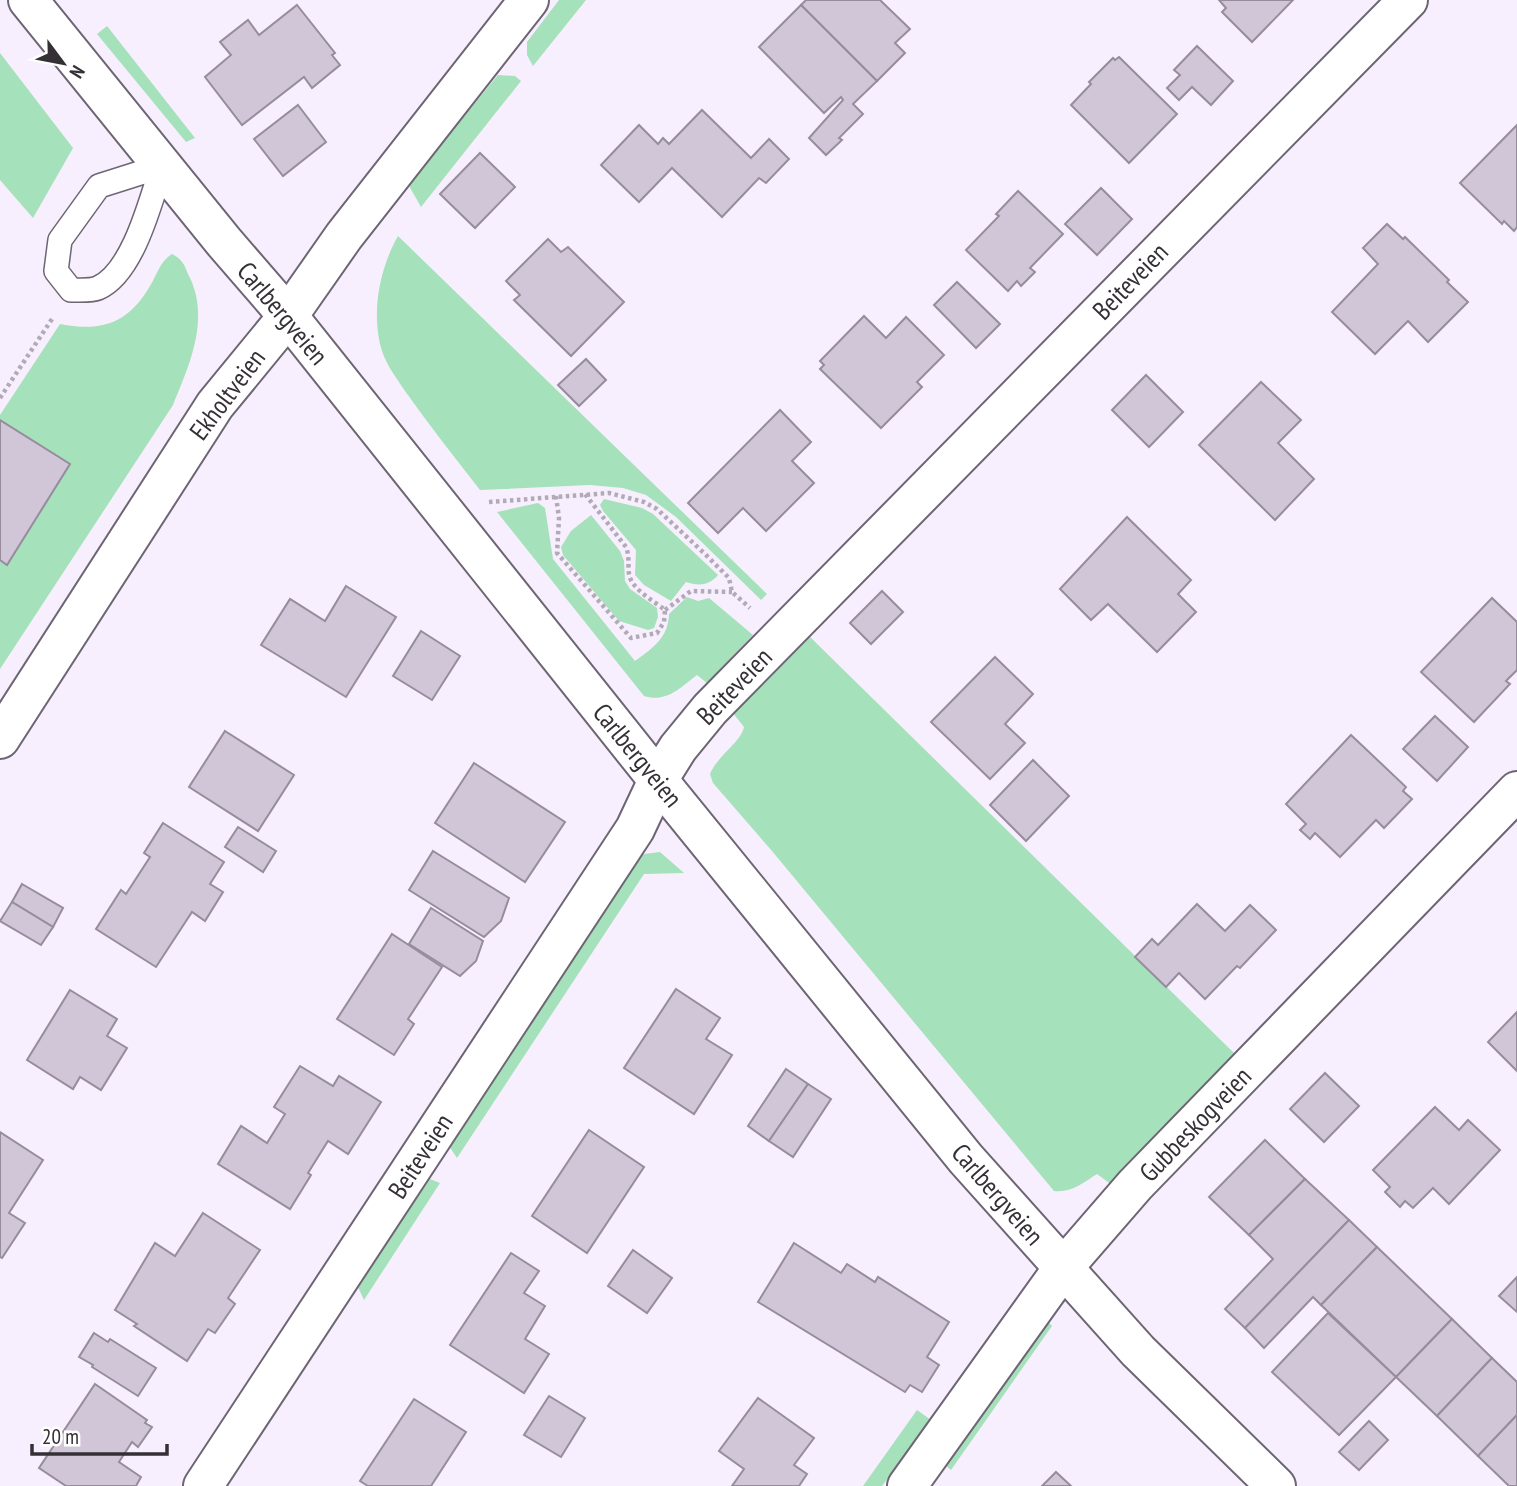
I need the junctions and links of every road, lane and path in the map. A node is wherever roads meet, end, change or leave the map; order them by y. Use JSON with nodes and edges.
{"nodes":[{"id":1,"x":28,"y":0,"type":"edge"},
{"id":2,"x":529,"y":0,"type":"edge"},
{"id":3,"x":1408,"y":0,"type":"edge"},
{"id":4,"x":162,"y":166,"type":"junction"},
{"id":5,"x":56,"y":312,"type":"dead end"},
{"id":6,"x":288,"y":316,"type":"junction"},
{"id":7,"x":0,"y":398,"type":"edge"},
{"id":8,"x":585,"y":495,"type":"junction"},
{"id":9,"x":556,"y":496,"type":"junction"},
{"id":10,"x":478,"y":503,"type":"dead end"},
{"id":11,"x":732,"y":592,"type":"junction"},
{"id":12,"x":664,"y":610,"type":"junction"},
{"id":13,"x":780,"y":638,"type":"junction"},
{"id":14,"x":0,"y":739,"type":"edge"},
{"id":15,"x":658,"y":780,"type":"junction"},
{"id":16,"x":1517,"y":791,"type":"edge"},
{"id":17,"x":1063,"y":1268,"type":"junction"},
{"id":18,"x":202,"y":1486,"type":"edge"},
{"id":19,"x":907,"y":1486,"type":"edge"},
{"id":20,"x":1276,"y":1486,"type":"edge"}],
"edges":[{"from":1,"to":4,"type":"street","name":"Carlbergveien"},
{"from":2,"to":6,"type":"street","name":"Ekholtveien"},
{"from":3,"to":13,"type":"street","name":"Beiteveien"},
{"from":4,"to":4,"type":"lane"},
{"from":4,"to":6,"type":"street","name":"Carlbergveien"},
{"from":5,"to":7,"type":"path"},
{"from":6,"to":14,"type":"street","name":"Ekholtveien"},
{"from":6,"to":15,"type":"street","name":"Carlbergveien"},
{"from":8,"to":9,"type":"path"},
{"from":8,"to":11,"type":"path"},
{"from":8,"to":12,"type":"path"},
{"from":9,"to":10,"type":"path"},
{"from":9,"to":12,"type":"path"},
{"from":11,"to":12,"type":"path"},
{"from":11,"to":13,"type":"path"},
{"from":13,"to":15,"type":"street","name":"Beiteveien"},
{"from":15,"to":17,"type":"street","name":"Carlbergveien"},
{"from":15,"to":18,"type":"street","name":"Beiteveien"},
{"from":16,"to":17,"type":"street","name":"Gubbeskogveien"},
{"from":17,"to":19,"type":"street","name":"Gubbeskogveien"},
{"from":17,"to":20,"type":"street","name":"Carlbergveien"}]}
